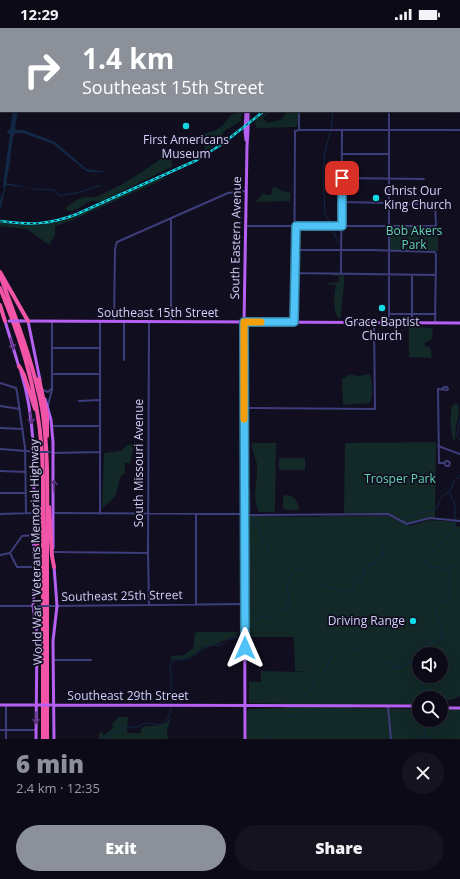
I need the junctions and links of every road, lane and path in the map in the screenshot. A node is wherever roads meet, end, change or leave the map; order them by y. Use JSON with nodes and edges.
{"nodes":[{"id":1,"x":247,"y":112,"type":"edge"},
{"id":2,"x":299,"y":112,"type":"edge"},
{"id":3,"x":389,"y":112,"type":"edge"},
{"id":4,"x":299,"y":130,"type":"junction"},
{"id":5,"x":342,"y":130,"type":"junction"},
{"id":6,"x":389,"y":130,"type":"junction"},
{"id":7,"x":460,"y":130,"type":"edge"},
{"id":8,"x":342,"y":154,"type":"junction"},
{"id":9,"x":389,"y":154,"type":"junction"},
{"id":10,"x":342,"y":178,"type":"junction"},
{"id":11,"x":389,"y":178,"type":"junction"},
{"id":12,"x":424,"y":179,"type":"dead end"},
{"id":13,"x":246,"y":191,"type":"junction"},
{"id":14,"x":342,"y":202,"type":"junction"},
{"id":15,"x":389,"y":202,"type":"junction"},
{"id":16,"x":171,"y":218,"type":"junction"},
{"id":17,"x":246,"y":226,"type":"junction"},
{"id":18,"x":296,"y":226,"type":"junction"},
{"id":19,"x":342,"y":226,"type":"junction"},
{"id":20,"x":389,"y":226,"type":"junction"},
{"id":21,"x":295,"y":250,"type":"junction"},
{"id":22,"x":389,"y":250,"type":"junction"},
{"id":23,"x":341,"y":251,"type":"junction"},
{"id":24,"x":0,"y":272,"type":"edge"},
{"id":25,"x":294,"y":273,"type":"junction"},
{"id":26,"x":341,"y":273,"type":"junction"},
{"id":27,"x":0,"y":275,"type":"edge"},
{"id":28,"x":388,"y":275,"type":"junction"},
{"id":29,"x":412,"y":275,"type":"junction"},
{"id":30,"x":436,"y":275,"type":"junction"},
{"id":31,"x":0,"y":288,"type":"edge"},
{"id":32,"x":0,"y":305,"type":"edge"},
{"id":33,"x":388,"y":314,"type":"junction"},
{"id":34,"x":412,"y":314,"type":"junction"},
{"id":35,"x":436,"y":314,"type":"junction"},
{"id":36,"x":5,"y":321,"type":"edge"},
{"id":37,"x":28,"y":321,"type":"junction"},
{"id":38,"x":52,"y":321,"type":"junction"},
{"id":39,"x":100,"y":322,"type":"junction"},
{"id":40,"x":114,"y":322,"type":"junction"},
{"id":41,"x":124,"y":322,"type":"junction"},
{"id":42,"x":149,"y":322,"type":"junction"},
{"id":43,"x":171,"y":322,"type":"junction"},
{"id":44,"x":244,"y":322,"type":"junction"},
{"id":45,"x":294,"y":322,"type":"junction"},
{"id":46,"x":374,"y":322,"type":"junction"},
{"id":47,"x":389,"y":322,"type":"junction"},
{"id":48,"x":412,"y":323,"type":"junction"},
{"id":49,"x":436,"y":323,"type":"junction"},
{"id":50,"x":460,"y":323,"type":"edge"},
{"id":51,"x":52,"y":348,"type":"junction"},
{"id":52,"x":100,"y":348,"type":"junction"},
{"id":53,"x":124,"y":360,"type":"dead end"},
{"id":54,"x":19,"y":366,"type":"junction"},
{"id":55,"x":52,"y":374,"type":"junction"},
{"id":56,"x":100,"y":374,"type":"junction"},
{"id":57,"x":39,"y":379,"type":"junction"},
{"id":58,"x":0,"y":383,"type":"edge"},
{"id":59,"x":52,"y":388,"type":"junction"},
{"id":60,"x":442,"y":389,"type":"dead end"},
{"id":61,"x":43,"y":390,"type":"junction"},
{"id":62,"x":100,"y":400,"type":"junction"},
{"id":63,"x":79,"y":401,"type":"dead end"},
{"id":64,"x":0,"y":406,"type":"edge"},
{"id":65,"x":48,"y":408,"type":"junction"},
{"id":66,"x":244,"y":408,"type":"junction"},
{"id":67,"x":20,"y":409,"type":"junction"},
{"id":68,"x":39,"y":421,"type":"junction"},
{"id":69,"x":52,"y":426,"type":"junction"},
{"id":70,"x":100,"y":426,"type":"junction"},
{"id":71,"x":0,"y":428,"type":"edge"},
{"id":72,"x":23,"y":430,"type":"junction"},
{"id":73,"x":438,"y":446,"type":"junction"},
{"id":74,"x":0,"y":449,"type":"edge"},
{"id":75,"x":46,"y":449,"type":"junction"},
{"id":76,"x":25,"y":451,"type":"junction"},
{"id":77,"x":34,"y":451,"type":"junction"},
{"id":78,"x":52,"y":452,"type":"junction"},
{"id":79,"x":100,"y":452,"type":"junction"},
{"id":80,"x":460,"y":454,"type":"edge"},
{"id":81,"x":444,"y":463,"type":"dead end"},
{"id":82,"x":0,"y":471,"type":"edge"},
{"id":83,"x":26,"y":472,"type":"junction"},
{"id":84,"x":0,"y":493,"type":"edge"},
{"id":85,"x":26,"y":493,"type":"junction"},
{"id":86,"x":45,"y":494,"type":"junction"},
{"id":87,"x":26,"y":513,"type":"junction"},
{"id":88,"x":34,"y":513,"type":"junction"},
{"id":89,"x":54,"y":513,"type":"junction"},
{"id":90,"x":0,"y":514,"type":"edge"},
{"id":91,"x":100,"y":514,"type":"junction"},
{"id":92,"x":149,"y":514,"type":"junction"},
{"id":93,"x":196,"y":514,"type":"junction"},
{"id":94,"x":245,"y":515,"type":"junction"},
{"id":95,"x":460,"y":520,"type":"edge"},
{"id":96,"x":17,"y":535,"type":"dead end"},
{"id":97,"x":34,"y":535,"type":"junction"},
{"id":98,"x":20,"y":538,"type":"junction"},
{"id":99,"x":53,"y":552,"type":"junction"},
{"id":100,"x":10,"y":553,"type":"junction"},
{"id":101,"x":148,"y":553,"type":"junction"},
{"id":102,"x":0,"y":555,"type":"edge"},
{"id":103,"x":35,"y":567,"type":"junction"},
{"id":104,"x":54,"y":567,"type":"junction"},
{"id":105,"x":149,"y":604,"type":"junction"},
{"id":106,"x":196,"y":604,"type":"junction"},
{"id":107,"x":245,"y":604,"type":"junction"},
{"id":108,"x":0,"y":606,"type":"edge"},
{"id":109,"x":33,"y":606,"type":"junction"},
{"id":110,"x":57,"y":606,"type":"junction"},
{"id":111,"x":53,"y":660,"type":"junction"},
{"id":112,"x":91,"y":660,"type":"dead end"},
{"id":113,"x":0,"y":705,"type":"edge"},
{"id":114,"x":6,"y":705,"type":"junction"},
{"id":115,"x":38,"y":705,"type":"junction"},
{"id":116,"x":52,"y":705,"type":"junction"},
{"id":117,"x":245,"y":706,"type":"junction"},
{"id":118,"x":388,"y":706,"type":"junction"},
{"id":119,"x":412,"y":706,"type":"edge"},
{"id":120,"x":448,"y":707,"type":"edge"},
{"id":121,"x":460,"y":707,"type":"edge"},
{"id":122,"x":0,"y":730,"type":"edge"},
{"id":123,"x":6,"y":730,"type":"junction"},
{"id":124,"x":36,"y":730,"type":"junction"},
{"id":125,"x":6,"y":739,"type":"edge"},
{"id":126,"x":36,"y":739,"type":"edge"},
{"id":127,"x":43,"y":739,"type":"edge"},
{"id":128,"x":47,"y":739,"type":"edge"},
{"id":129,"x":54,"y":739,"type":"edge"},
{"id":130,"x":245,"y":739,"type":"edge"},
{"id":131,"x":391,"y":739,"type":"edge"}],
"edges":[{"from":1,"to":13,"type":"main road","name":"South Eastern Avenue"},
{"from":2,"to":4,"type":"street"},
{"from":3,"to":6,"type":"street"},
{"from":4,"to":5,"type":"street"},
{"from":4,"to":18,"type":"street"},
{"from":5,"to":6,"type":"street"},
{"from":5,"to":8,"type":"street"},
{"from":6,"to":7,"type":"street"},
{"from":6,"to":9,"type":"street"},
{"from":8,"to":9,"type":"street"},
{"from":8,"to":10,"type":"street"},
{"from":9,"to":11,"type":"street"},
{"from":10,"to":11,"type":"street"},
{"from":10,"to":14,"type":"street"},
{"from":11,"to":12,"type":"street"},
{"from":11,"to":15,"type":"street"},
{"from":13,"to":16,"type":"street"},
{"from":13,"to":17,"type":"main road","name":"South Eastern Avenue"},
{"from":14,"to":15,"type":"street"},
{"from":14,"to":19,"type":"street"},
{"from":15,"to":20,"type":"street"},
{"from":15,"to":20,"type":"street"},
{"from":16,"to":40,"type":"street"},
{"from":16,"to":43,"type":"street"},
{"from":17,"to":18,"type":"street"},
{"from":17,"to":44,"type":"main road","name":"South Eastern Avenue"},
{"from":18,"to":19,"type":"street"},
{"from":18,"to":21,"type":"street"},
{"from":19,"to":20,"type":"street"},
{"from":19,"to":23,"type":"street"},
{"from":20,"to":22,"type":"street"},
{"from":21,"to":23,"type":"street"},
{"from":21,"to":25,"type":"street"},
{"from":22,"to":23,"type":"street"},
{"from":22,"to":28,"type":"street"},
{"from":22,"to":30,"type":"street"},
{"from":23,"to":26,"type":"street"},
{"from":24,"to":37,"type":"highway"},
{"from":25,"to":26,"type":"street"},
{"from":25,"to":45,"type":"street"},
{"from":26,"to":28,"type":"street"},
{"from":27,"to":75,"type":"highway","name":"World War I Veterans Memorial Highway"},
{"from":28,"to":29,"type":"street"},
{"from":28,"to":33,"type":"street"},
{"from":29,"to":30,"type":"street"},
{"from":29,"to":34,"type":"street"},
{"from":30,"to":35,"type":"street"},
{"from":31,"to":68,"type":"highway","name":"World War I Veterans Memorial Highway"},
{"from":32,"to":36,"type":"highway"},
{"from":33,"to":34,"type":"street"},
{"from":33,"to":47,"type":"street"},
{"from":34,"to":35,"type":"street"},
{"from":34,"to":48,"type":"street"},
{"from":35,"to":49,"type":"street"},
{"from":36,"to":37,"type":"main road","name":"Southeast 15th Street","bridge":true},
{"from":36,"to":54,"type":"main road","one_way":true},
{"from":37,"to":38,"type":"main road","name":"Southeast 15th Street"},
{"from":37,"to":57,"type":"main road"},
{"from":38,"to":39,"type":"main road","name":"Southeast 15th Street"},
{"from":38,"to":51,"type":"street"},
{"from":39,"to":40,"type":"main road","name":"Southeast 15th Street"},
{"from":39,"to":52,"type":"street"},
{"from":40,"to":41,"type":"main road","name":"Southeast 15th Street"},
{"from":41,"to":42,"type":"main road","name":"Southeast 15th Street"},
{"from":41,"to":53,"type":"street"},
{"from":42,"to":43,"type":"main road","name":"Southeast 15th Street"},
{"from":42,"to":92,"type":"street","name":"South Missouri Avenue"},
{"from":43,"to":44,"type":"main road","name":"Southeast 15th Street"},
{"from":44,"to":45,"type":"main road","name":"Southeast 15th Street"},
{"from":44,"to":66,"type":"main road","name":"South Eastern Avenue"},
{"from":45,"to":46,"type":"main road","name":"Southeast 15th Street"},
{"from":46,"to":47,"type":"main road","name":"Southeast 15th Street"},
{"from":46,"to":66,"type":"street"},
{"from":47,"to":48,"type":"main road","name":"Southeast 15th Street"},
{"from":48,"to":49,"type":"main road","name":"Southeast 15th Street"},
{"from":49,"to":50,"type":"main road","name":"Southeast 15th Street"},
{"from":51,"to":52,"type":"street"},
{"from":51,"to":55,"type":"street"},
{"from":52,"to":56,"type":"street"},
{"from":54,"to":68,"type":"highway"},
{"from":54,"to":77,"type":"main road","one_way":true},
{"from":55,"to":56,"type":"street"},
{"from":55,"to":59,"type":"street"},
{"from":56,"to":62,"type":"street"},
{"from":57,"to":61,"type":"main road"},
{"from":57,"to":75,"type":"highway"},
{"from":58,"to":67,"type":"street"},
{"from":59,"to":61,"type":"street"},
{"from":59,"to":65,"type":"street"},
{"from":60,"to":73,"type":"street"},
{"from":61,"to":65,"type":"main road"},
{"from":62,"to":63,"type":"street"},
{"from":62,"to":70,"type":"street"},
{"from":64,"to":67,"type":"street"},
{"from":65,"to":69,"type":"main road"},
{"from":66,"to":94,"type":"main road","name":"South Eastern Avenue"},
{"from":67,"to":72,"type":"street"},
{"from":68,"to":86,"type":"highway","name":"World War I Veterans Memorial Highway"},
{"from":69,"to":70,"type":"street"},
{"from":69,"to":78,"type":"main road"},
{"from":70,"to":79,"type":"street"},
{"from":71,"to":72,"type":"street"},
{"from":72,"to":76,"type":"street"},
{"from":73,"to":80,"type":"street"},
{"from":73,"to":81,"type":"street"},
{"from":74,"to":76,"type":"street"},
{"from":75,"to":86,"type":"highway","name":"World War I Veterans Memorial Highway"},
{"from":76,"to":77,"type":"street"},
{"from":76,"to":83,"type":"street"},
{"from":77,"to":78,"type":"street","bridge":true},
{"from":77,"to":88,"type":"main road"},
{"from":78,"to":79,"type":"street"},
{"from":89,"to":78,"type":"main road","one_way":true},
{"from":79,"to":91,"type":"street"},
{"from":82,"to":83,"type":"street"},
{"from":83,"to":85,"type":"street"},
{"from":84,"to":85,"type":"street"},
{"from":85,"to":87,"type":"street"},
{"from":86,"to":103,"type":"highway"},
{"from":86,"to":104,"type":"highway"},
{"from":86,"to":127,"type":"highway","name":"World War I Veterans Memorial Highway"},
{"from":86,"to":128,"type":"highway","name":"World War I Veterans Memorial Highway"},
{"from":87,"to":88,"type":"street"},
{"from":87,"to":90,"type":"street"},
{"from":88,"to":97,"type":"main road"},
{"from":89,"to":91,"type":"street"},
{"from":89,"to":99,"type":"main road"},
{"from":91,"to":92,"type":"street"},
{"from":92,"to":93,"type":"street"},
{"from":92,"to":101,"type":"street","name":"South Missouri Avenue"},
{"from":93,"to":94,"type":"street"},
{"from":93,"to":106,"type":"street"},
{"from":94,"to":95,"type":"street"},
{"from":94,"to":107,"type":"main road","name":"South Eastern Avenue"},
{"from":96,"to":98,"type":"street"},
{"from":97,"to":98,"type":"street"},
{"from":97,"to":103,"type":"main road"},
{"from":98,"to":100,"type":"street"},
{"from":99,"to":101,"type":"street"},
{"from":99,"to":104,"type":"main road"},
{"from":100,"to":102,"type":"street"},
{"from":100,"to":103,"type":"street"},
{"from":101,"to":105,"type":"street","name":"South Missouri Avenue"},
{"from":103,"to":109,"type":"main road"},
{"from":104,"to":110,"type":"main road"},
{"from":105,"to":106,"type":"street","name":"Southeast 25th Street"},
{"from":105,"to":110,"type":"street","name":"Southeast 25th Street"},
{"from":106,"to":107,"type":"street","name":"Southeast 25th Street"},
{"from":107,"to":117,"type":"main road","name":"South Eastern Avenue"},
{"from":108,"to":109,"type":"street","name":"Southeast 25th Street"},
{"from":109,"to":110,"type":"street","name":"Southeast 25th Street","bridge":true},
{"from":109,"to":115,"type":"main road"},
{"from":110,"to":111,"type":"main road"},
{"from":111,"to":112,"type":"street"},
{"from":111,"to":116,"type":"main road"},
{"from":113,"to":114,"type":"main road","name":"Southeast 29th Street"},
{"from":114,"to":115,"type":"main road","name":"Southeast 29th Street"},
{"from":114,"to":123,"type":"street"},
{"from":115,"to":116,"type":"main road","name":"Southeast 29th Street","bridge":true},
{"from":115,"to":124,"type":"main road","one_way":true},
{"from":116,"to":117,"type":"main road","name":"Southeast 29th Street"},
{"from":116,"to":129,"type":"main road"},
{"from":117,"to":118,"type":"main road","name":"Southeast 29th Street"},
{"from":117,"to":130,"type":"main road","name":"South Eastern Avenue"},
{"from":118,"to":119,"type":"main road","name":"Southeast 29th Street"},
{"from":118,"to":131,"type":"street"},
{"from":120,"to":121,"type":"main road"},
{"from":122,"to":123,"type":"street"},
{"from":123,"to":124,"type":"street"},
{"from":123,"to":125,"type":"street"},
{"from":124,"to":126,"type":"main road"}]}
